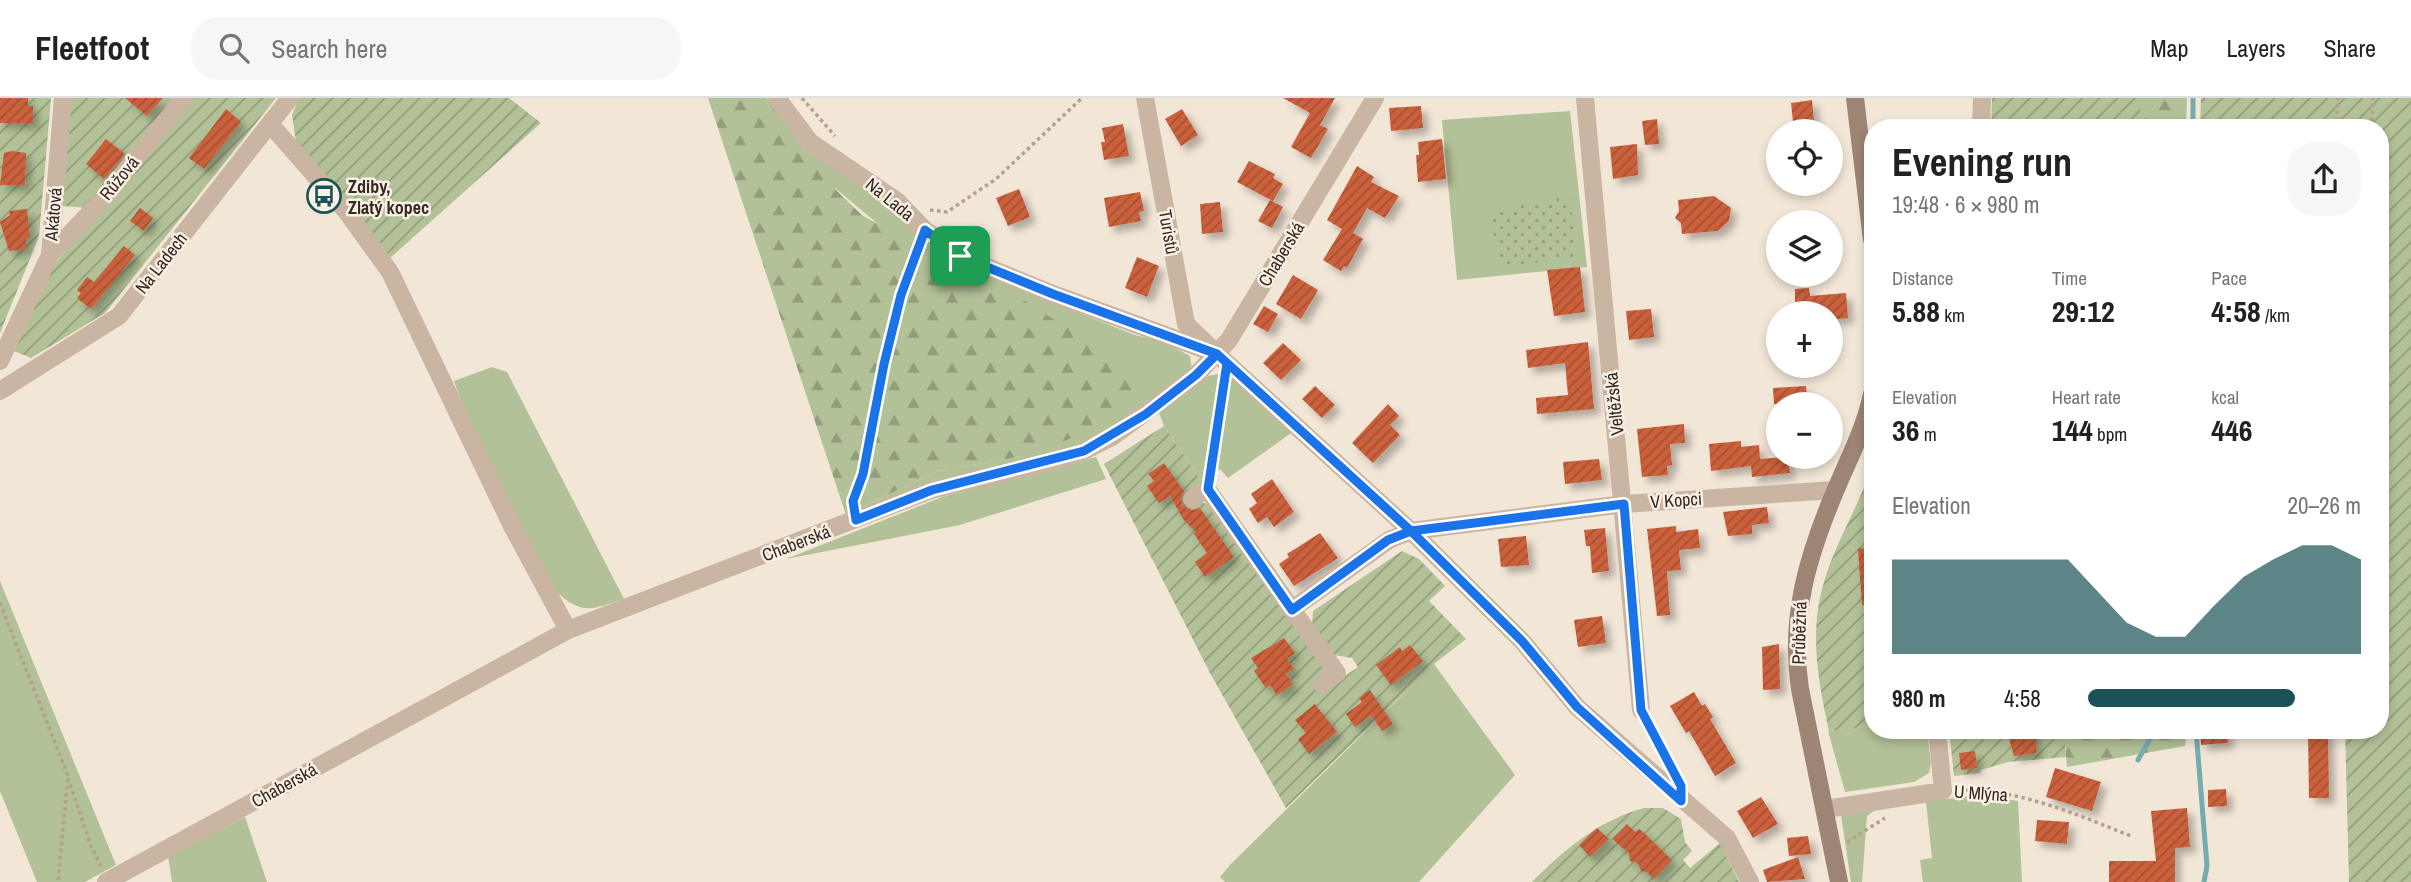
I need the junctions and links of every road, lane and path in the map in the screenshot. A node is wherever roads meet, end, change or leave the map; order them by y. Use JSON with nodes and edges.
{"nodes":[{"id":1,"x":62,"y":98,"type":"edge"},
{"id":2,"x":184,"y":98,"type":"edge"},
{"id":3,"x":290,"y":98,"type":"edge"},
{"id":4,"x":777,"y":98,"type":"edge"},
{"id":5,"x":1082,"y":98,"type":"edge"},
{"id":6,"x":1145,"y":98,"type":"edge"},
{"id":7,"x":1375,"y":98,"type":"edge"},
{"id":8,"x":1585,"y":98,"type":"edge"},
{"id":9,"x":1855,"y":98,"type":"edge"},
{"id":10,"x":1982,"y":98,"type":"edge"},
{"id":11,"x":2338,"y":98,"type":"edge"},
{"id":12,"x":2373,"y":98,"type":"edge"},
{"id":13,"x":1981,"y":119,"type":"edge"},
{"id":14,"x":2337,"y":119,"type":"edge"},
{"id":15,"x":2372,"y":119,"type":"edge"},
{"id":16,"x":270,"y":124,"type":"junction"},
{"id":17,"x":1864,"y":173,"type":"edge"},
{"id":18,"x":925,"y":230,"type":"junction"},
{"id":19,"x":50,"y":255,"type":"junction"},
{"id":20,"x":1222,"y":358,"type":"junction"},
{"id":21,"x":0,"y":363,"type":"edge"},
{"id":22,"x":4,"y":388,"type":"edge"},
{"id":23,"x":1864,"y":422,"type":"edge"},
{"id":24,"x":1208,"y":489,"type":"junction"},
{"id":25,"x":1835,"y":490,"type":"junction"},
{"id":26,"x":1192,"y":499,"type":"dead end"},
{"id":27,"x":1624,"y":504,"type":"junction"},
{"id":28,"x":856,"y":520,"type":"junction"},
{"id":29,"x":1411,"y":531,"type":"junction"},
{"id":30,"x":0,"y":603,"type":"edge"},
{"id":31,"x":1292,"y":610,"type":"junction"},
{"id":32,"x":568,"y":630,"type":"junction"},
{"id":33,"x":1322,"y":684,"type":"dead end"},
{"id":34,"x":1641,"y":710,"type":"joint"},
{"id":35,"x":1938,"y":739,"type":"edge"},
{"id":36,"x":1669,"y":764,"type":"dead end"},
{"id":37,"x":68,"y":776,"type":"junction"},
{"id":38,"x":1943,"y":791,"type":"junction"},
{"id":39,"x":1826,"y":809,"type":"junction"},
{"id":40,"x":1890,"y":816,"type":"dead end"},
{"id":41,"x":2131,"y":836,"type":"dead end"},
{"id":42,"x":1845,"y":843,"type":"dead end"},
{"id":43,"x":107,"y":881,"type":"edge"},
{"id":44,"x":58,"y":882,"type":"edge"},
{"id":45,"x":1750,"y":882,"type":"edge"},
{"id":46,"x":1839,"y":882,"type":"edge"}],
"edges":[{"from":1,"to":19,"type":"street","name":"Akátová"},
{"from":2,"to":19,"type":"street","name":"Růžová"},
{"from":3,"to":16,"type":"street","name":"Na Ladech"},
{"from":4,"to":18,"type":"street","name":"Na Lada"},
{"from":5,"to":18,"type":"path"},
{"from":6,"to":20,"type":"street","name":"Turistů"},
{"from":7,"to":20,"type":"street","name":"Chaberská"},
{"from":8,"to":27,"type":"street","name":"Veltěžská"},
{"from":9,"to":17,"type":"street"},
{"from":10,"to":13,"type":"street"},
{"from":11,"to":14,"type":"path"},
{"from":12,"to":15,"type":"path"},
{"from":16,"to":22,"type":"street","name":"Na Ladech"},
{"from":16,"to":32,"type":"street"},
{"from":18,"to":20,"type":"street","name":"Na Lada"},
{"from":18,"to":28,"type":"path"},
{"from":19,"to":21,"type":"street","name":"Akátová"},
{"from":20,"to":24,"type":"path"},
{"from":20,"to":28,"type":"street","name":"Chaberská"},
{"from":20,"to":29,"type":"street","name":"Na Lada"},
{"from":21,"to":22,"type":"street","name":"Akátová"},
{"from":23,"to":25,"type":"street","name":"Průběžná"},
{"from":24,"to":26,"type":"street"},
{"from":24,"to":31,"type":"street"},
{"from":25,"to":27,"type":"street","name":"V Kopci"},
{"from":25,"to":39,"type":"street","name":"Průběžná"},
{"from":27,"to":29,"type":"street","name":"V Kopci"},
{"from":27,"to":34,"type":"street","name":"Veltěžská"},
{"from":28,"to":32,"type":"street","name":"Chaberská"},
{"from":29,"to":31,"type":"street","name":"V Kopci"},
{"from":29,"to":45,"type":"street","name":"Na Lada"},
{"from":30,"to":37,"type":"path"},
{"from":31,"to":33,"type":"street"},
{"from":32,"to":43,"type":"street","name":"Chaberská"},
{"from":34,"to":36,"type":"path"},
{"from":35,"to":38,"type":"street"},
{"from":37,"to":43,"type":"path"},
{"from":37,"to":44,"type":"path"},
{"from":38,"to":39,"type":"street","name":"U Mlýna"},
{"from":38,"to":41,"type":"path","name":"U Mlýna"},
{"from":39,"to":46,"type":"street","name":"Průběžná"},
{"from":40,"to":42,"type":"path"}]}
